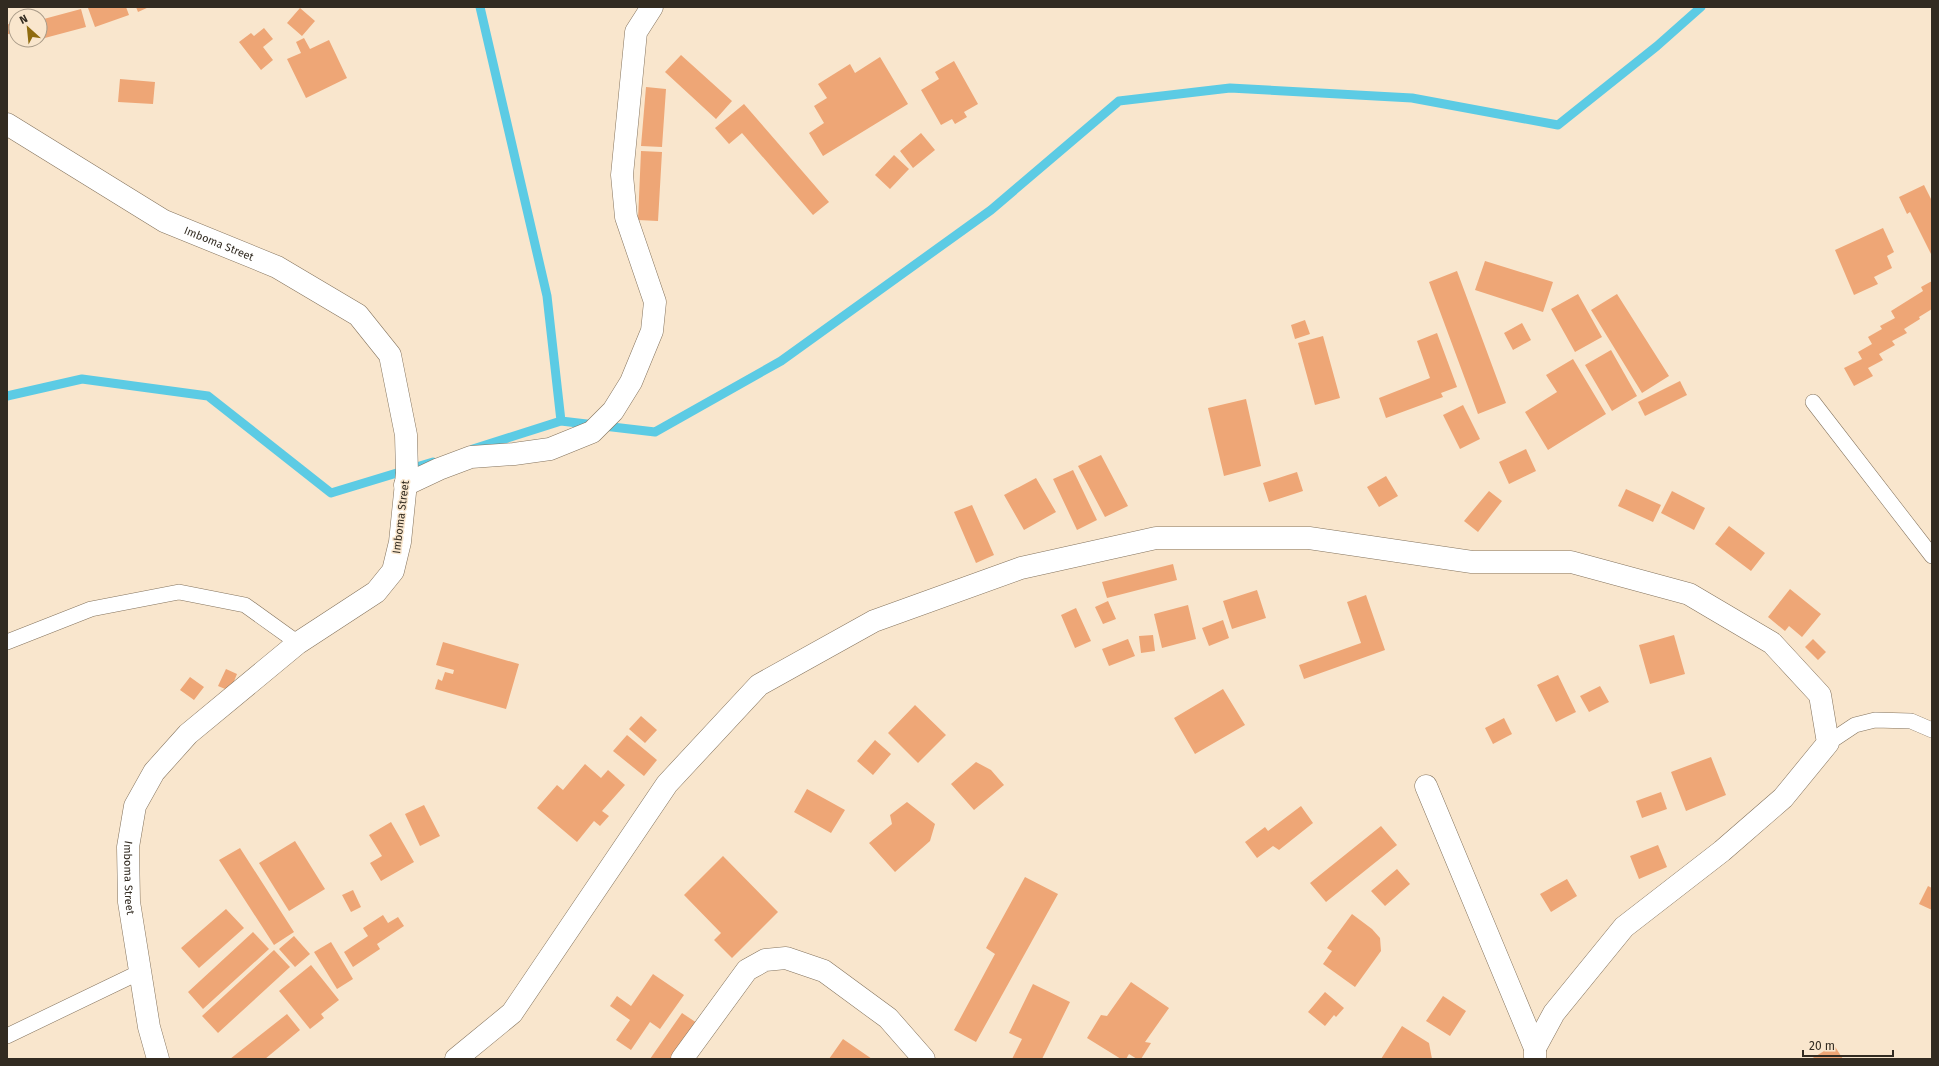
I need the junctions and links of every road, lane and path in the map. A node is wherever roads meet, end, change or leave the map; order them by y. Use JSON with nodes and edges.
{"nodes":[{"id":1,"x":652,"y":7,"type":"edge"},
{"id":2,"x":7,"y":124,"type":"edge"},
{"id":3,"x":1813,"y":402,"type":"dead end"},
{"id":4,"x":406,"y":479,"type":"junction"},
{"id":5,"x":1932,"y":556,"type":"edge"},
{"id":6,"x":7,"y":642,"type":"edge"},
{"id":7,"x":298,"y":643,"type":"junction"},
{"id":8,"x":1932,"y":730,"type":"edge"},
{"id":9,"x":1828,"y":743,"type":"junction"},
{"id":10,"x":1426,"y":786,"type":"dead end"},
{"id":11,"x":140,"y":972,"type":"junction"},
{"id":12,"x":7,"y":1036,"type":"edge"},
{"id":13,"x":1535,"y":1053,"type":"edge"},
{"id":14,"x":158,"y":1059,"type":"edge"},
{"id":15,"x":456,"y":1059,"type":"edge"},
{"id":16,"x":682,"y":1059,"type":"edge"},
{"id":17,"x":924,"y":1059,"type":"edge"}],
"edges":[{"from":1,"to":4,"type":"street"},
{"from":2,"to":4,"type":"street","name":"Imboma Street"},
{"from":3,"to":5,"type":"lane"},
{"from":4,"to":7,"type":"street","name":"Imboma Street"},
{"from":6,"to":7,"type":"lane"},
{"from":7,"to":11,"type":"street","name":"Imboma Street"},
{"from":8,"to":9,"type":"lane"},
{"from":9,"to":13,"type":"street"},
{"from":9,"to":15,"type":"street"},
{"from":10,"to":13,"type":"street"},
{"from":11,"to":12,"type":"lane"},
{"from":11,"to":14,"type":"street","name":"Imboma Street"},
{"from":16,"to":17,"type":"street"}]}
